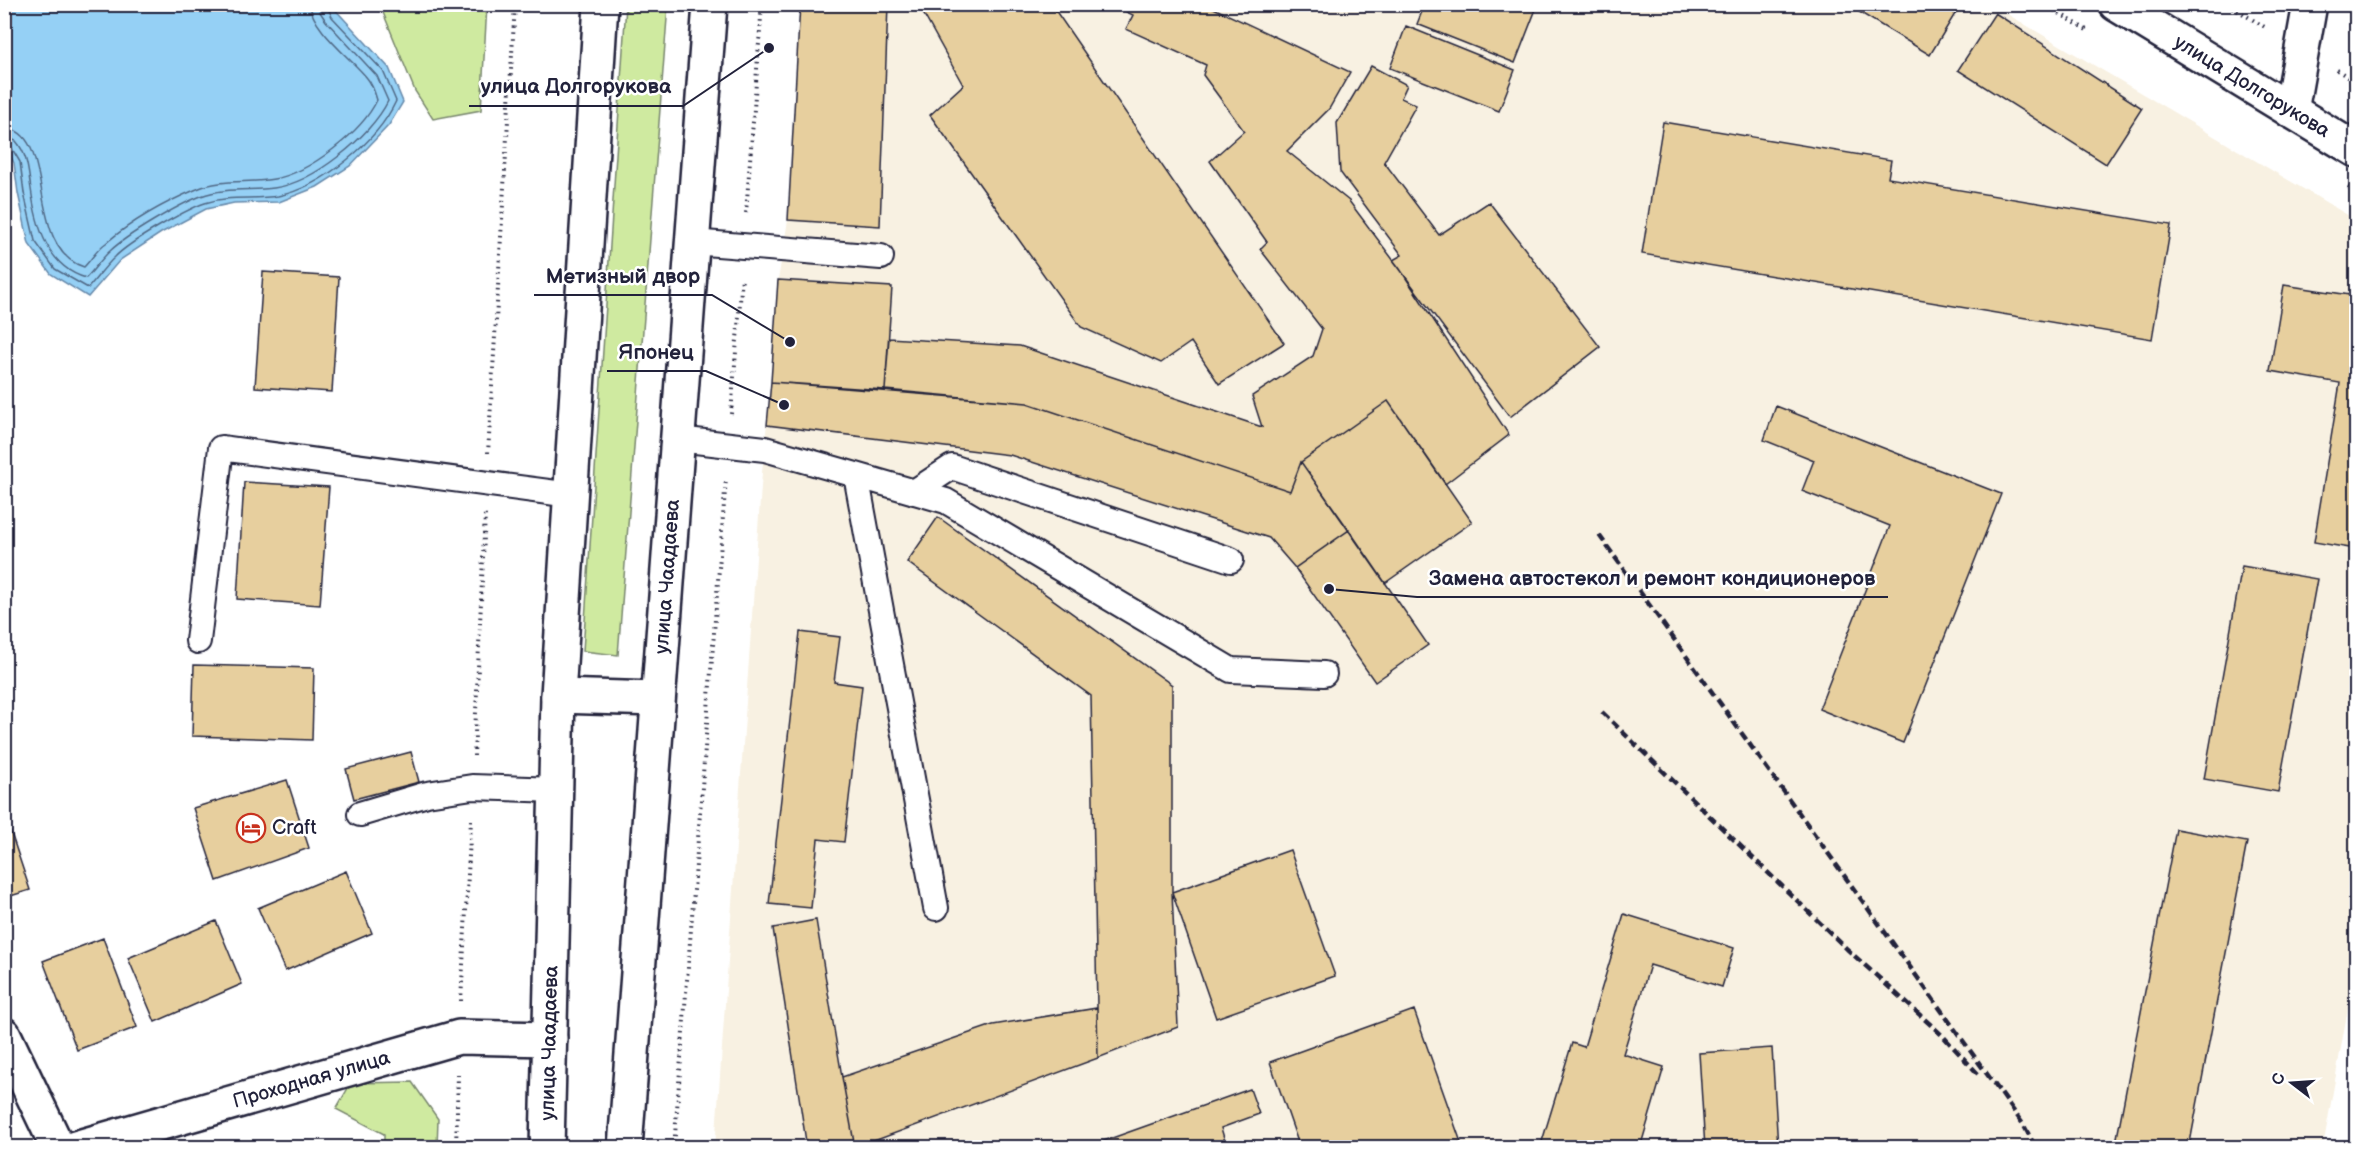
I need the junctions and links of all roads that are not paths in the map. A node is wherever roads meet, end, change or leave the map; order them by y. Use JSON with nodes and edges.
{"nodes":[{"id":1,"x":601,"y":4,"type":"edge"},
{"id":2,"x":710,"y":4,"type":"edge"},
{"id":3,"x":2116,"y":4,"type":"edge"},
{"id":4,"x":2310,"y":4,"type":"edge"},
{"id":5,"x":2291,"y":111,"type":"junction"},
{"id":6,"x":2356,"y":150,"type":"edge"},
{"id":7,"x":692,"y":242,"type":"junction"},
{"id":8,"x":881,"y":257,"type":"dead end"},
{"id":9,"x":678,"y":439,"type":"junction"},
{"id":10,"x":856,"y":475,"type":"junction"},
{"id":11,"x":914,"y":492,"type":"junction"},
{"id":12,"x":571,"y":495,"type":"junction"},
{"id":13,"x":1231,"y":560,"type":"dead end"},
{"id":14,"x":198,"y":641,"type":"dead end"},
{"id":15,"x":1323,"y":674,"type":"dead end"},
{"id":16,"x":558,"y":696,"type":"junction"},
{"id":17,"x":657,"y":699,"type":"junction"},
{"id":18,"x":556,"y":790,"type":"junction"},
{"id":19,"x":360,"y":814,"type":"dead end"},
{"id":20,"x":936,"y":908,"type":"dead end"},
{"id":21,"x":4,"y":1035,"type":"edge"},
{"id":22,"x":550,"y":1039,"type":"junction"},
{"id":23,"x":58,"y":1148,"type":"edge"},
{"id":24,"x":75,"y":1148,"type":"edge"},
{"id":25,"x":547,"y":1148,"type":"edge"},
{"id":26,"x":625,"y":1148,"type":"edge"}],
"edges":[{"from":1,"to":12,"type":"main road","name":"улица Чаадаева"},
{"from":2,"to":7,"type":"main road","name":"улица Чаадаева"},
{"from":3,"to":5,"type":"main road","name":"улица Долгорукова"},
{"from":4,"to":5,"type":"main road"},
{"from":5,"to":6,"type":"main road","name":"улица Долгорукова"},
{"from":7,"to":8,"type":"lane"},
{"from":7,"to":9,"type":"main road","name":"улица Чаадаева"},
{"from":9,"to":10,"type":"lane"},
{"from":9,"to":17,"type":"main road","name":"улица Чаадаева"},
{"from":10,"to":11,"type":"lane"},
{"from":10,"to":20,"type":"lane"},
{"from":11,"to":13,"type":"lane"},
{"from":11,"to":15,"type":"lane"},
{"from":12,"to":14,"type":"lane"},
{"from":12,"to":16,"type":"main road","name":"улица Чаадаева"},
{"from":16,"to":17,"type":"main road"},
{"from":16,"to":18,"type":"main road","name":"улица Чаадаева"},
{"from":17,"to":26,"type":"main road","name":"улица Чаадаева"},
{"from":18,"to":19,"type":"lane"},
{"from":18,"to":22,"type":"main road","name":"улица Чаадаева"},
{"from":21,"to":23,"type":"main road"},
{"from":22,"to":24,"type":"main road","name":"Проходная улица"},
{"from":22,"to":25,"type":"main road","name":"улица Чаадаева"}]}
